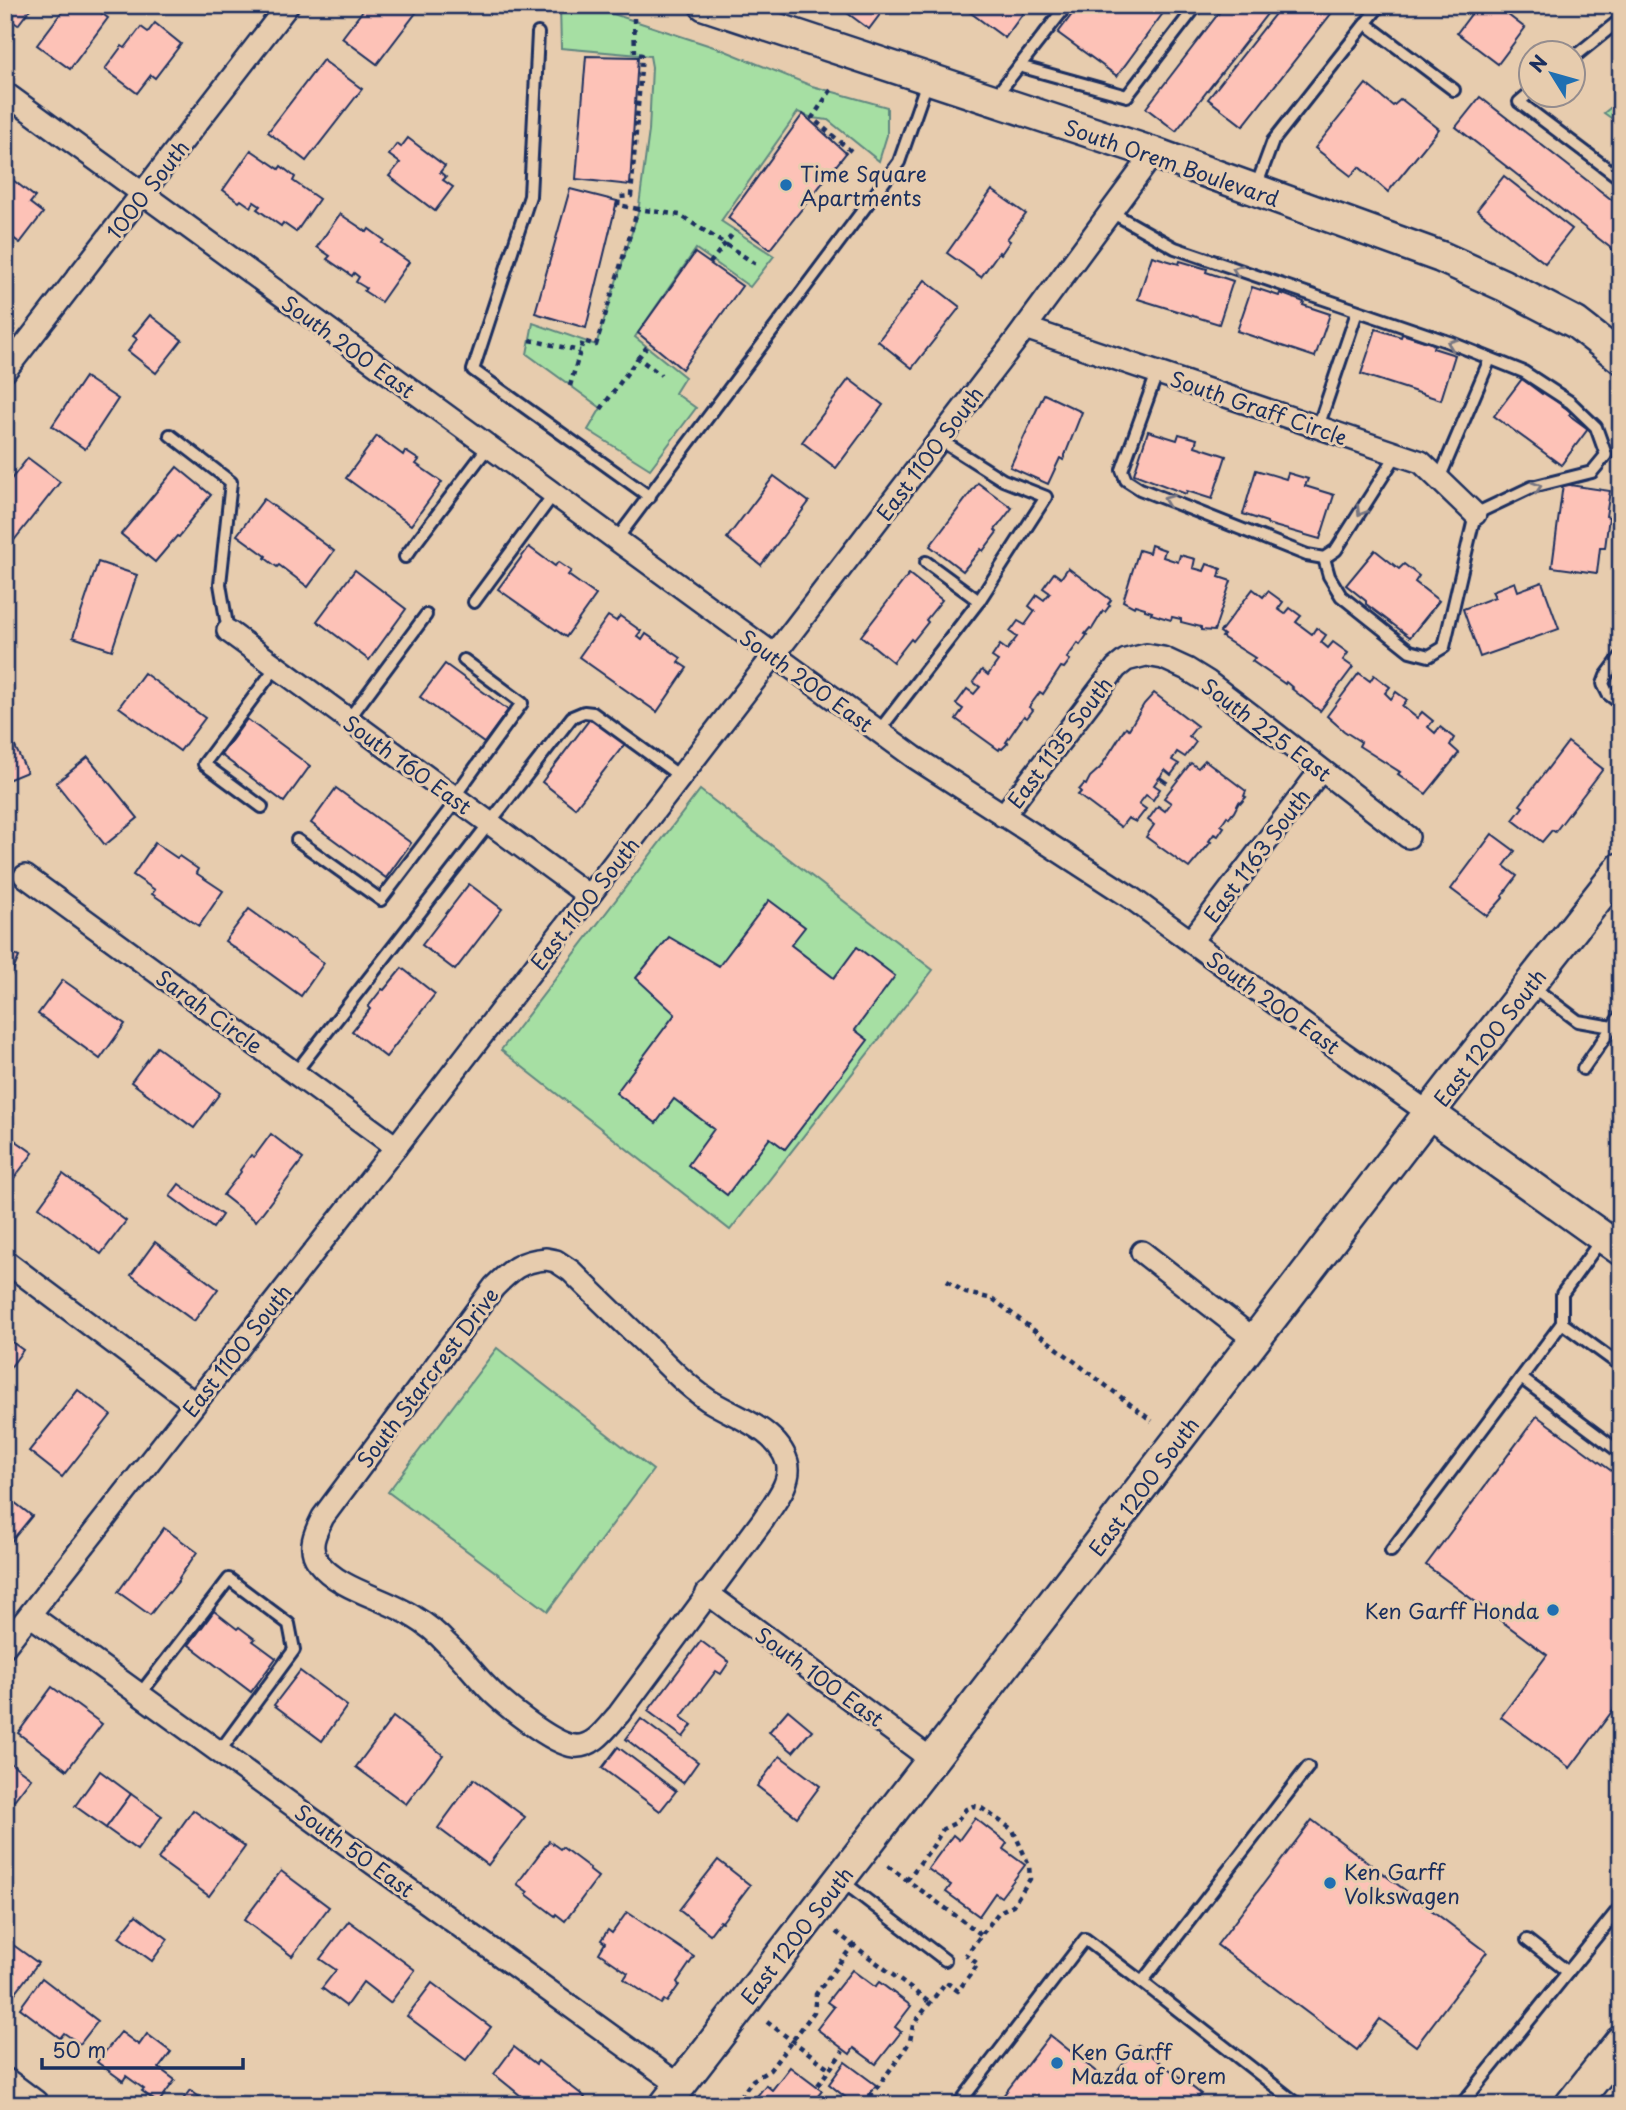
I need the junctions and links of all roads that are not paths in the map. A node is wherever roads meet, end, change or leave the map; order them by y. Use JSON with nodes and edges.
{"nodes":[{"id":1,"x":288,"y":5,"type":"edge"},
{"id":2,"x":705,"y":5,"type":"edge"},
{"id":3,"x":1067,"y":5,"type":"edge"},
{"id":4,"x":1197,"y":5,"type":"edge"},
{"id":5,"x":1380,"y":5,"type":"edge"},
{"id":6,"x":765,"y":14,"type":"edge"},
{"id":7,"x":1621,"y":19,"type":"edge"},
{"id":8,"x":1365,"y":23,"type":"junction"},
{"id":9,"x":538,"y":33,"type":"dead end"},
{"id":10,"x":1588,"y":45,"type":"edge"},
{"id":11,"x":1019,"y":66,"type":"junction"},
{"id":12,"x":928,"y":80,"type":"junction"},
{"id":13,"x":1454,"y":90,"type":"dead end"},
{"id":14,"x":5,"y":93,"type":"edge"},
{"id":15,"x":992,"y":101,"type":"junction"},
{"id":16,"x":1527,"y":108,"type":"edge"},
{"id":17,"x":1154,"y":153,"type":"junction"},
{"id":18,"x":1621,"y":180,"type":"edge"},
{"id":19,"x":1255,"y":189,"type":"junction"},
{"id":20,"x":143,"y":195,"type":"junction"},
{"id":21,"x":1111,"y":212,"type":"junction"},
{"id":22,"x":1357,"y":312,"type":"junction"},
{"id":23,"x":1025,"y":328,"type":"junction"},
{"id":24,"x":1621,"y":358,"type":"edge"},
{"id":25,"x":1490,"y":359,"type":"junction"},
{"id":26,"x":5,"y":371,"type":"edge"},
{"id":27,"x":1157,"y":373,"type":"junction"},
{"id":28,"x":1318,"y":427,"type":"junction"},
{"id":29,"x":170,"y":435,"type":"dead end"},
{"id":30,"x":940,"y":440,"type":"junction"},
{"id":31,"x":488,"y":447,"type":"junction"},
{"id":32,"x":1397,"y":454,"type":"junction"},
{"id":33,"x":1439,"y":479,"type":"junction"},
{"id":34,"x":554,"y":495,"type":"junction"},
{"id":35,"x":650,"y":497,"type":"junction"},
{"id":36,"x":1475,"y":514,"type":"junction"},
{"id":37,"x":616,"y":540,"type":"junction"},
{"id":38,"x":405,"y":557,"type":"dead end"},
{"id":39,"x":1324,"y":558,"type":"junction"},
{"id":40,"x":926,"y":562,"type":"dead end"},
{"id":41,"x":979,"y":601,"type":"junction"},
{"id":42,"x":474,"y":602,"type":"dead end"},
{"id":43,"x":426,"y":615,"type":"dead end"},
{"id":44,"x":228,"y":631,"type":"joint"},
{"id":45,"x":775,"y":655,"type":"junction"},
{"id":46,"x":1621,"y":656,"type":"edge"},
{"id":47,"x":464,"y":660,"type":"dead end"},
{"id":48,"x":276,"y":667,"type":"junction"},
{"id":49,"x":1116,"y":668,"type":"joint"},
{"id":50,"x":1621,"y":704,"type":"edge"},
{"id":51,"x":348,"y":720,"type":"junction"},
{"id":52,"x":878,"y":732,"type":"junction"},
{"id":53,"x":1321,"y":769,"type":"junction"},
{"id":54,"x":681,"y":777,"type":"junction"},
{"id":55,"x":456,"y":799,"type":"junction"},
{"id":56,"x":262,"y":807,"type":"dead end"},
{"id":57,"x":1003,"y":816,"type":"junction"},
{"id":58,"x":491,"y":824,"type":"junction"},
{"id":59,"x":1408,"y":837,"type":"dead end"},
{"id":60,"x":297,"y":839,"type":"dead end"},
{"id":61,"x":1621,"y":867,"type":"edge"},
{"id":62,"x":25,"y":876,"type":"dead end"},
{"id":63,"x":589,"y":896,"type":"junction"},
{"id":64,"x":1191,"y":941,"type":"junction"},
{"id":65,"x":1529,"y":985,"type":"junction"},
{"id":66,"x":1621,"y":1015,"type":"edge"},
{"id":67,"x":1612,"y":1027,"type":"junction"},
{"id":68,"x":1583,"y":1069,"type":"dead end"},
{"id":69,"x":295,"y":1073,"type":"junction"},
{"id":70,"x":1429,"y":1113,"type":"junction"},
{"id":71,"x":396,"y":1147,"type":"junction"},
{"id":72,"x":1612,"y":1244,"type":"edge"},
{"id":73,"x":1142,"y":1252,"type":"dead end"},
{"id":74,"x":5,"y":1261,"type":"edge"},
{"id":75,"x":1562,"y":1323,"type":"junction"},
{"id":76,"x":1255,"y":1340,"type":"junction"},
{"id":77,"x":1621,"y":1366,"type":"edge"},
{"id":78,"x":1521,"y":1378,"type":"junction"},
{"id":79,"x":194,"y":1403,"type":"junction"},
{"id":80,"x":1621,"y":1453,"type":"edge"},
{"id":81,"x":1391,"y":1551,"type":"dead end"},
{"id":82,"x":707,"y":1593,"type":"junction"},
{"id":83,"x":30,"y":1615,"type":"junction"},
{"id":84,"x":5,"y":1646,"type":"edge"},
{"id":85,"x":140,"y":1694,"type":"junction"},
{"id":86,"x":219,"y":1752,"type":"junction"},
{"id":87,"x":932,"y":1760,"type":"junction"},
{"id":88,"x":1308,"y":1767,"type":"dead end"},
{"id":89,"x":840,"y":1879,"type":"junction"},
{"id":90,"x":1621,"y":1906,"type":"edge"},
{"id":91,"x":1527,"y":1940,"type":"dead end"},
{"id":92,"x":945,"y":1960,"type":"dead end"},
{"id":93,"x":1568,"y":1972,"type":"junction"},
{"id":94,"x":1142,"y":1982,"type":"junction"},
{"id":95,"x":1621,"y":2043,"type":"edge"},
{"id":96,"x":5,"y":2084,"type":"edge"},
{"id":97,"x":1621,"y":2094,"type":"edge"},
{"id":98,"x":672,"y":2095,"type":"edge"},
{"id":99,"x":33,"y":2105,"type":"edge"},
{"id":100,"x":958,"y":2105,"type":"edge"},
{"id":101,"x":1299,"y":2105,"type":"edge"},
{"id":102,"x":1461,"y":2105,"type":"edge"},
{"id":103,"x":1572,"y":2105,"type":"edge"},
{"id":104,"x":1612,"y":2105,"type":"edge"}],
"edges":[{"from":1,"to":20,"type":"street","name":"1000 South"},
{"from":2,"to":6,"type":"street","name":"South Orem Boulevard"},
{"from":3,"to":11,"type":"lane"},
{"from":4,"to":11,"type":"lane"},
{"from":5,"to":8,"type":"lane"},
{"from":6,"to":12,"type":"street","name":"South Orem Boulevard"},
{"from":7,"to":10,"type":"lane"},
{"from":8,"to":13,"type":"lane"},
{"from":8,"to":19,"type":"lane"},
{"from":9,"to":35,"type":"lane"},
{"from":11,"to":15,"type":"lane"},
{"from":12,"to":15,"type":"street","name":"South Orem Boulevard"},
{"from":12,"to":35,"type":"lane"},
{"from":14,"to":20,"type":"street","name":"South 200 East"},
{"from":15,"to":17,"type":"street","name":"South Orem Boulevard"},
{"from":16,"to":18,"type":"lane"},
{"from":17,"to":19,"type":"street","name":"South Orem Boulevard"},
{"from":17,"to":21,"type":"street","name":"East 1100 South"},
{"from":19,"to":24,"type":"street","name":"South Orem Boulevard"},
{"from":20,"to":26,"type":"street","name":"1000 South"},
{"from":20,"to":31,"type":"street","name":"South 200 East"},
{"from":22,"to":21,"type":"lane","one_way":true},
{"from":21,"to":23,"type":"street","name":"East 1100 South"},
{"from":25,"to":22,"type":"lane","one_way":true},
{"from":22,"to":28,"type":"lane"},
{"from":23,"to":27,"type":"street","name":"South Graff Circle"},
{"from":23,"to":30,"type":"street","name":"East 1100 South"},
{"from":25,"to":33,"type":"lane"},
{"from":36,"to":25,"type":"lane","one_way":true},
{"from":27,"to":28,"type":"street","name":"South Graff Circle"},
{"from":39,"to":27,"type":"lane","one_way":true},
{"from":28,"to":32,"type":"street","name":"South Graff Circle"},
{"from":29,"to":44,"type":"lane"},
{"from":30,"to":41,"type":"lane"},
{"from":30,"to":45,"type":"street","name":"East 1100 South"},
{"from":31,"to":34,"type":"street","name":"South 200 East"},
{"from":31,"to":38,"type":"lane"},
{"from":32,"to":33,"type":"street","name":"South Graff Circle"},
{"from":32,"to":39,"type":"lane","one_way":true},
{"from":33,"to":36,"type":"street","name":"South Graff Circle"},
{"from":34,"to":37,"type":"street","name":"South 200 East"},
{"from":34,"to":42,"type":"lane"},
{"from":35,"to":37,"type":"lane"},
{"from":36,"to":39,"type":"lane"},
{"from":37,"to":45,"type":"street","name":"South 200 East"},
{"from":40,"to":41,"type":"lane"},
{"from":41,"to":52,"type":"lane"},
{"from":43,"to":51,"type":"lane"},
{"from":44,"to":48,"type":"street","name":"South 160 East"},
{"from":45,"to":52,"type":"street","name":"South 200 East"},
{"from":45,"to":54,"type":"street","name":"East 1100 South"},
{"from":46,"to":50,"type":"lane"},
{"from":47,"to":55,"type":"lane"},
{"from":48,"to":51,"type":"street","name":"South 160 East"},
{"from":48,"to":56,"type":"lane"},
{"from":49,"to":53,"type":"street","name":"South 225 East"},
{"from":49,"to":57,"type":"street","name":"East 1135 South"},
{"from":51,"to":55,"type":"street","name":"South 160 East"},
{"from":52,"to":57,"type":"street","name":"South 200 East"},
{"from":53,"to":59,"type":"street","name":"South 225 East"},
{"from":53,"to":64,"type":"street","name":"East 1163 South"},
{"from":54,"to":58,"type":"lane"},
{"from":54,"to":63,"type":"street","name":"East 1100 South"},
{"from":55,"to":58,"type":"street","name":"South 160 East"},
{"from":55,"to":60,"type":"lane"},
{"from":57,"to":64,"type":"street","name":"South 200 East"},
{"from":58,"to":63,"type":"street","name":"South 160 East"},
{"from":58,"to":69,"type":"lane"},
{"from":61,"to":65,"type":"street","name":"East 1200 South"},
{"from":62,"to":69,"type":"street","name":"Sarah Circle"},
{"from":63,"to":71,"type":"street","name":"East 1100 South"},
{"from":64,"to":70,"type":"street","name":"South 200 East"},
{"from":65,"to":67,"type":"lane"},
{"from":65,"to":70,"type":"street","name":"East 1200 South"},
{"from":66,"to":67,"type":"lane"},
{"from":67,"to":68,"type":"lane"},
{"from":69,"to":71,"type":"street","name":"Sarah Circle"},
{"from":70,"to":72,"type":"street","name":"South 200 East"},
{"from":70,"to":76,"type":"street","name":"East 1200 South"},
{"from":71,"to":79,"type":"street","name":"East 1100 South"},
{"from":72,"to":75,"type":"lane"},
{"from":73,"to":76,"type":"street"},
{"from":74,"to":79,"type":"street"},
{"from":75,"to":77,"type":"lane"},
{"from":75,"to":78,"type":"lane"},
{"from":76,"to":87,"type":"street","name":"East 1200 South"},
{"from":78,"to":80,"type":"lane"},
{"from":78,"to":81,"type":"lane"},
{"from":79,"to":83,"type":"street","name":"East 1100 South"},
{"from":82,"to":82,"type":"street","name":"South Starcrest Drive"},
{"from":82,"to":87,"type":"street","name":"South 100 East"},
{"from":83,"to":84,"type":"street","name":"East 1100 South"},
{"from":83,"to":85,"type":"street","name":"South 50 East"},
{"from":85,"to":86,"type":"street","name":"South 50 East"},
{"from":85,"to":86,"type":"lane"},
{"from":86,"to":98,"type":"street","name":"South 50 East"},
{"from":87,"to":89,"type":"street","name":"East 1200 South"},
{"from":88,"to":94,"type":"lane"},
{"from":89,"to":92,"type":"lane"},
{"from":89,"to":98,"type":"street","name":"East 1200 South"},
{"from":90,"to":93,"type":"lane"},
{"from":91,"to":93,"type":"lane"},
{"from":93,"to":102,"type":"lane"},
{"from":94,"to":100,"type":"lane"},
{"from":94,"to":101,"type":"lane"},
{"from":95,"to":103,"type":"main road"},
{"from":96,"to":99,"type":"street"},
{"from":97,"to":104,"type":"lane"}]}
